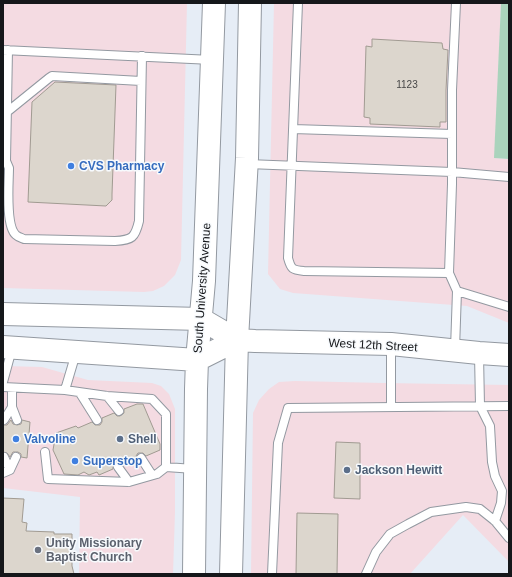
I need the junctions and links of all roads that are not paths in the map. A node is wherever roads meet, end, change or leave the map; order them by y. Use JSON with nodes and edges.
{"nodes":[{"id":1,"x":214,"y":3,"type":"edge"},
{"id":2,"x":250,"y":3,"type":"edge"},
{"id":3,"x":298,"y":3,"type":"edge"},
{"id":4,"x":456,"y":3,"type":"edge"},
{"id":5,"x":6,"y":50,"type":"edge"},
{"id":6,"x":142,"y":56,"type":"junction"},
{"id":7,"x":212,"y":60,"type":"junction"},
{"id":8,"x":141,"y":81,"type":"junction"},
{"id":9,"x":7,"y":112,"type":"junction"},
{"id":10,"x":293,"y":128,"type":"junction"},
{"id":11,"x":452,"y":134,"type":"junction"},
{"id":12,"x":4,"y":161,"type":"edge"},
{"id":13,"x":247,"y":164,"type":"junction"},
{"id":14,"x":292,"y":165,"type":"junction"},
{"id":15,"x":452,"y":172,"type":"junction"},
{"id":16,"x":509,"y":177,"type":"edge"},
{"id":17,"x":449,"y":273,"type":"junction"},
{"id":18,"x":457,"y":291,"type":"junction"},
{"id":19,"x":509,"y":307,"type":"edge"},
{"id":20,"x":3,"y":314,"type":"edge"},
{"id":21,"x":201,"y":319,"type":"junction"},
{"id":22,"x":237,"y":340,"type":"junction"},
{"id":23,"x":391,"y":344,"type":"junction"},
{"id":24,"x":8,"y":348,"type":"edge"},
{"id":25,"x":455,"y":350,"type":"junction"},
{"id":26,"x":76,"y":352,"type":"junction"},
{"id":27,"x":480,"y":353,"type":"junction"},
{"id":28,"x":509,"y":355,"type":"edge"},
{"id":29,"x":197,"y":360,"type":"junction"},
{"id":30,"x":3,"y":382,"type":"edge"},
{"id":31,"x":3,"y":387,"type":"edge"},
{"id":32,"x":12,"y":388,"type":"junction"},
{"id":33,"x":65,"y":390,"type":"junction"},
{"id":34,"x":80,"y":393,"type":"junction"},
{"id":35,"x":107,"y":396,"type":"junction"},
{"id":36,"x":480,"y":406,"type":"junction"},
{"id":37,"x":509,"y":406,"type":"edge"},
{"id":38,"x":12,"y":407,"type":"junction"},
{"id":39,"x":391,"y":407,"type":"junction"},
{"id":40,"x":119,"y":411,"type":"dead end"},
{"id":41,"x":4,"y":420,"type":"dead end"},
{"id":42,"x":17,"y":420,"type":"dead end"},
{"id":43,"x":96,"y":420,"type":"dead end"},
{"id":44,"x":45,"y":452,"type":"dead end"},
{"id":45,"x":4,"y":457,"type":"dead end"},
{"id":46,"x":16,"y":457,"type":"dead end"},
{"id":47,"x":141,"y":458,"type":"dead end"},
{"id":48,"x":118,"y":467,"type":"dead end"},
{"id":49,"x":166,"y":467,"type":"junction"},
{"id":50,"x":195,"y":469,"type":"junction"},
{"id":51,"x":7,"y":472,"type":"edge"},
{"id":52,"x":152,"y":475,"type":"junction"},
{"id":53,"x":129,"y":482,"type":"junction"},
{"id":54,"x":495,"y":521,"type":"junction"},
{"id":55,"x":509,"y":538,"type":"edge"},
{"id":56,"x":194,"y":574,"type":"edge"},
{"id":57,"x":231,"y":574,"type":"edge"},
{"id":58,"x":272,"y":574,"type":"edge"},
{"id":59,"x":366,"y":574,"type":"edge"}],
"edges":[{"from":1,"to":7,"type":"main road","name":"South University Avenue"},
{"from":2,"to":13,"type":"main road"},
{"from":3,"to":10,"type":"lane"},
{"from":4,"to":11,"type":"lane"},
{"from":5,"to":6,"type":"lane"},
{"from":5,"to":9,"type":"lane"},
{"from":6,"to":7,"type":"lane"},
{"from":6,"to":8,"type":"lane"},
{"from":7,"to":21,"type":"main road","name":"South University Avenue"},
{"from":8,"to":9,"type":"lane"},
{"from":8,"to":12,"type":"lane"},
{"from":9,"to":12,"type":"lane"},
{"from":10,"to":11,"type":"lane"},
{"from":10,"to":14,"type":"lane"},
{"from":11,"to":15,"type":"lane"},
{"from":13,"to":14,"type":"lane"},
{"from":13,"to":22,"type":"main road"},
{"from":14,"to":15,"type":"lane"},
{"from":14,"to":17,"type":"lane"},
{"from":15,"to":16,"type":"lane"},
{"from":15,"to":17,"type":"lane"},
{"from":17,"to":18,"type":"lane"},
{"from":18,"to":19,"type":"lane"},
{"from":18,"to":25,"type":"lane"},
{"from":20,"to":21,"type":"main road","name":"West 12th Street"},
{"from":21,"to":22,"type":"main road","name":"West 12th Street"},
{"from":21,"to":29,"type":"main road","name":"South University Avenue"},
{"from":22,"to":23,"type":"main road","name":"West 12th Street"},
{"from":22,"to":29,"type":"main road"},
{"from":22,"to":57,"type":"main road"},
{"from":23,"to":25,"type":"main road","name":"West 12th Street"},
{"from":23,"to":39,"type":"lane"},
{"from":24,"to":26,"type":"main road"},
{"from":24,"to":30,"type":"lane"},
{"from":25,"to":27,"type":"main road","name":"West 12th Street"},
{"from":26,"to":29,"type":"main road"},
{"from":26,"to":33,"type":"lane"},
{"from":27,"to":28,"type":"main road","name":"West 12th Street"},
{"from":27,"to":36,"type":"lane"},
{"from":29,"to":50,"type":"main road","name":"South University Avenue"},
{"from":31,"to":32,"type":"lane"},
{"from":32,"to":33,"type":"lane"},
{"from":32,"to":38,"type":"lane"},
{"from":33,"to":34,"type":"lane"},
{"from":34,"to":35,"type":"lane"},
{"from":34,"to":43,"type":"lane"},
{"from":35,"to":40,"type":"lane"},
{"from":35,"to":49,"type":"lane"},
{"from":36,"to":37,"type":"lane"},
{"from":36,"to":39,"type":"lane"},
{"from":36,"to":54,"type":"lane"},
{"from":38,"to":41,"type":"lane"},
{"from":38,"to":42,"type":"lane"},
{"from":39,"to":58,"type":"lane"},
{"from":44,"to":53,"type":"lane"},
{"from":45,"to":51,"type":"lane"},
{"from":46,"to":51,"type":"lane"},
{"from":47,"to":52,"type":"lane"},
{"from":48,"to":53,"type":"lane"},
{"from":49,"to":50,"type":"lane"},
{"from":49,"to":52,"type":"lane"},
{"from":50,"to":56,"type":"main road","name":"South University Avenue"},
{"from":52,"to":53,"type":"lane"},
{"from":54,"to":55,"type":"lane"},
{"from":54,"to":59,"type":"lane"}]}
